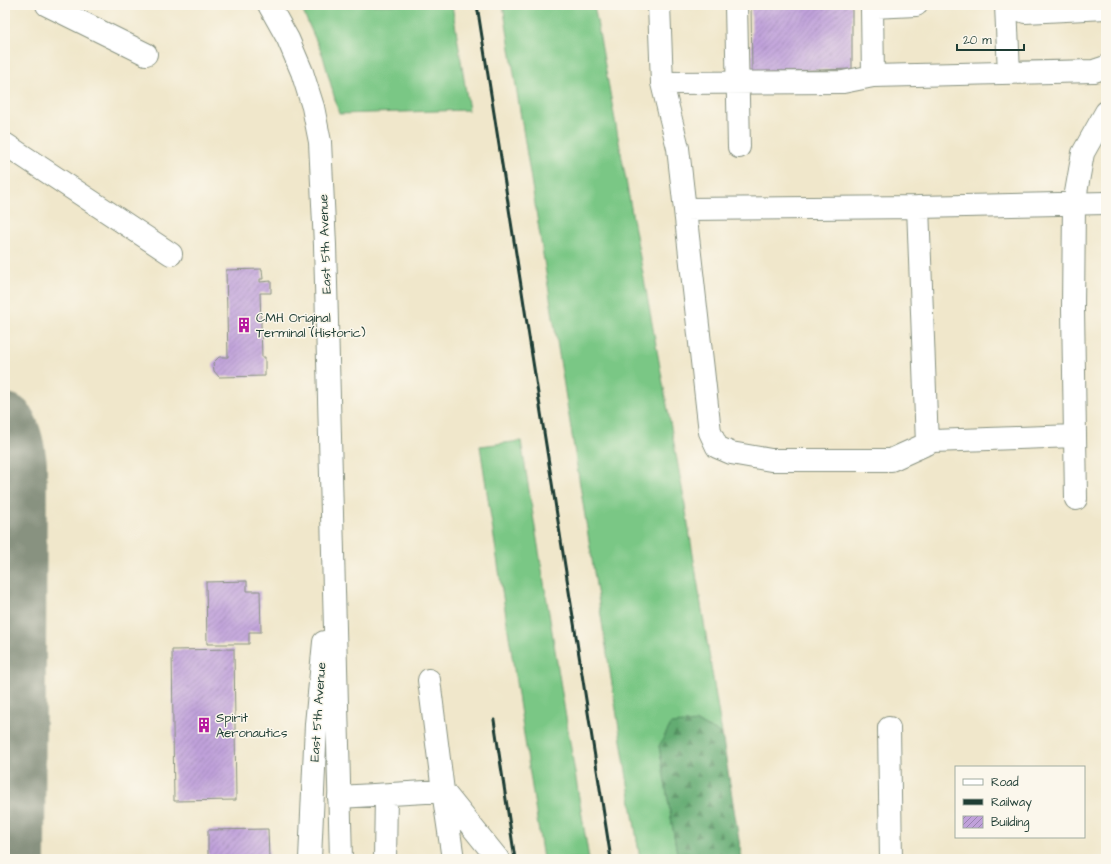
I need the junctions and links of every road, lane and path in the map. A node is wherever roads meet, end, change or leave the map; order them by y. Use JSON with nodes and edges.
{"nodes":[{"id":1,"x":47,"y":5,"type":"edge"},
{"id":2,"x":269,"y":5,"type":"edge"},
{"id":3,"x":659,"y":5,"type":"edge"},
{"id":4,"x":736,"y":5,"type":"edge"},
{"id":5,"x":916,"y":5,"type":"edge"},
{"id":6,"x":1007,"y":5,"type":"edge"},
{"id":7,"x":1106,"y":8,"type":"edge"},
{"id":8,"x":146,"y":54,"type":"dead end"},
{"id":9,"x":1106,"y":67,"type":"edge"},
{"id":10,"x":1009,"y":73,"type":"junction"},
{"id":11,"x":873,"y":76,"type":"junction"},
{"id":12,"x":662,"y":83,"type":"junction"},
{"id":13,"x":737,"y":83,"type":"junction"},
{"id":14,"x":1106,"y":112,"type":"edge"},
{"id":15,"x":5,"y":144,"type":"edge"},
{"id":16,"x":739,"y":147,"type":"dead end"},
{"id":17,"x":1106,"y":203,"type":"edge"},
{"id":18,"x":1074,"y":204,"type":"junction"},
{"id":19,"x":918,"y":207,"type":"junction"},
{"id":20,"x":685,"y":209,"type":"junction"},
{"id":21,"x":171,"y":254,"type":"dead end"},
{"id":22,"x":1075,"y":436,"type":"junction"},
{"id":23,"x":927,"y":444,"type":"junction"},
{"id":24,"x":1076,"y":499,"type":"dead end"},
{"id":25,"x":334,"y":565,"type":"junction"},
{"id":26,"x":429,"y":680,"type":"dead end"},
{"id":27,"x":889,"y":728,"type":"dead end"},
{"id":28,"x":443,"y":791,"type":"junction"},
{"id":29,"x":386,"y":795,"type":"junction"},
{"id":30,"x":339,"y":797,"type":"junction"},
{"id":31,"x":310,"y":859,"type":"edge"},
{"id":32,"x":341,"y":859,"type":"edge"},
{"id":33,"x":385,"y":859,"type":"edge"},
{"id":34,"x":453,"y":859,"type":"edge"},
{"id":35,"x":498,"y":859,"type":"edge"},
{"id":36,"x":891,"y":859,"type":"edge"}],
"edges":[{"from":1,"to":8,"type":"main road"},
{"from":2,"to":25,"type":"main road","name":"East 5th Avenue"},
{"from":3,"to":12,"type":"main road"},
{"from":4,"to":13,"type":"main road"},
{"from":5,"to":11,"type":"main road"},
{"from":6,"to":7,"type":"main road"},
{"from":6,"to":10,"type":"main road"},
{"from":9,"to":10,"type":"main road"},
{"from":10,"to":11,"type":"main road"},
{"from":11,"to":13,"type":"main road"},
{"from":12,"to":13,"type":"main road"},
{"from":12,"to":20,"type":"main road"},
{"from":13,"to":16,"type":"main road"},
{"from":14,"to":18,"type":"main road"},
{"from":15,"to":21,"type":"main road"},
{"from":17,"to":18,"type":"main road"},
{"from":18,"to":19,"type":"main road"},
{"from":18,"to":22,"type":"main road"},
{"from":19,"to":20,"type":"main road"},
{"from":19,"to":23,"type":"main road"},
{"from":20,"to":23,"type":"main road"},
{"from":22,"to":23,"type":"main road"},
{"from":22,"to":24,"type":"main road"},
{"from":25,"to":30,"type":"main road","name":"East 5th Avenue"},
{"from":25,"to":31,"type":"main road","name":"East 5th Avenue"},
{"from":26,"to":28,"type":"main road"},
{"from":27,"to":36,"type":"main road"},
{"from":28,"to":29,"type":"main road"},
{"from":28,"to":34,"type":"main road"},
{"from":28,"to":35,"type":"main road"},
{"from":29,"to":30,"type":"main road"},
{"from":29,"to":33,"type":"main road"},
{"from":30,"to":32,"type":"main road","name":"East 5th Avenue"}]}
